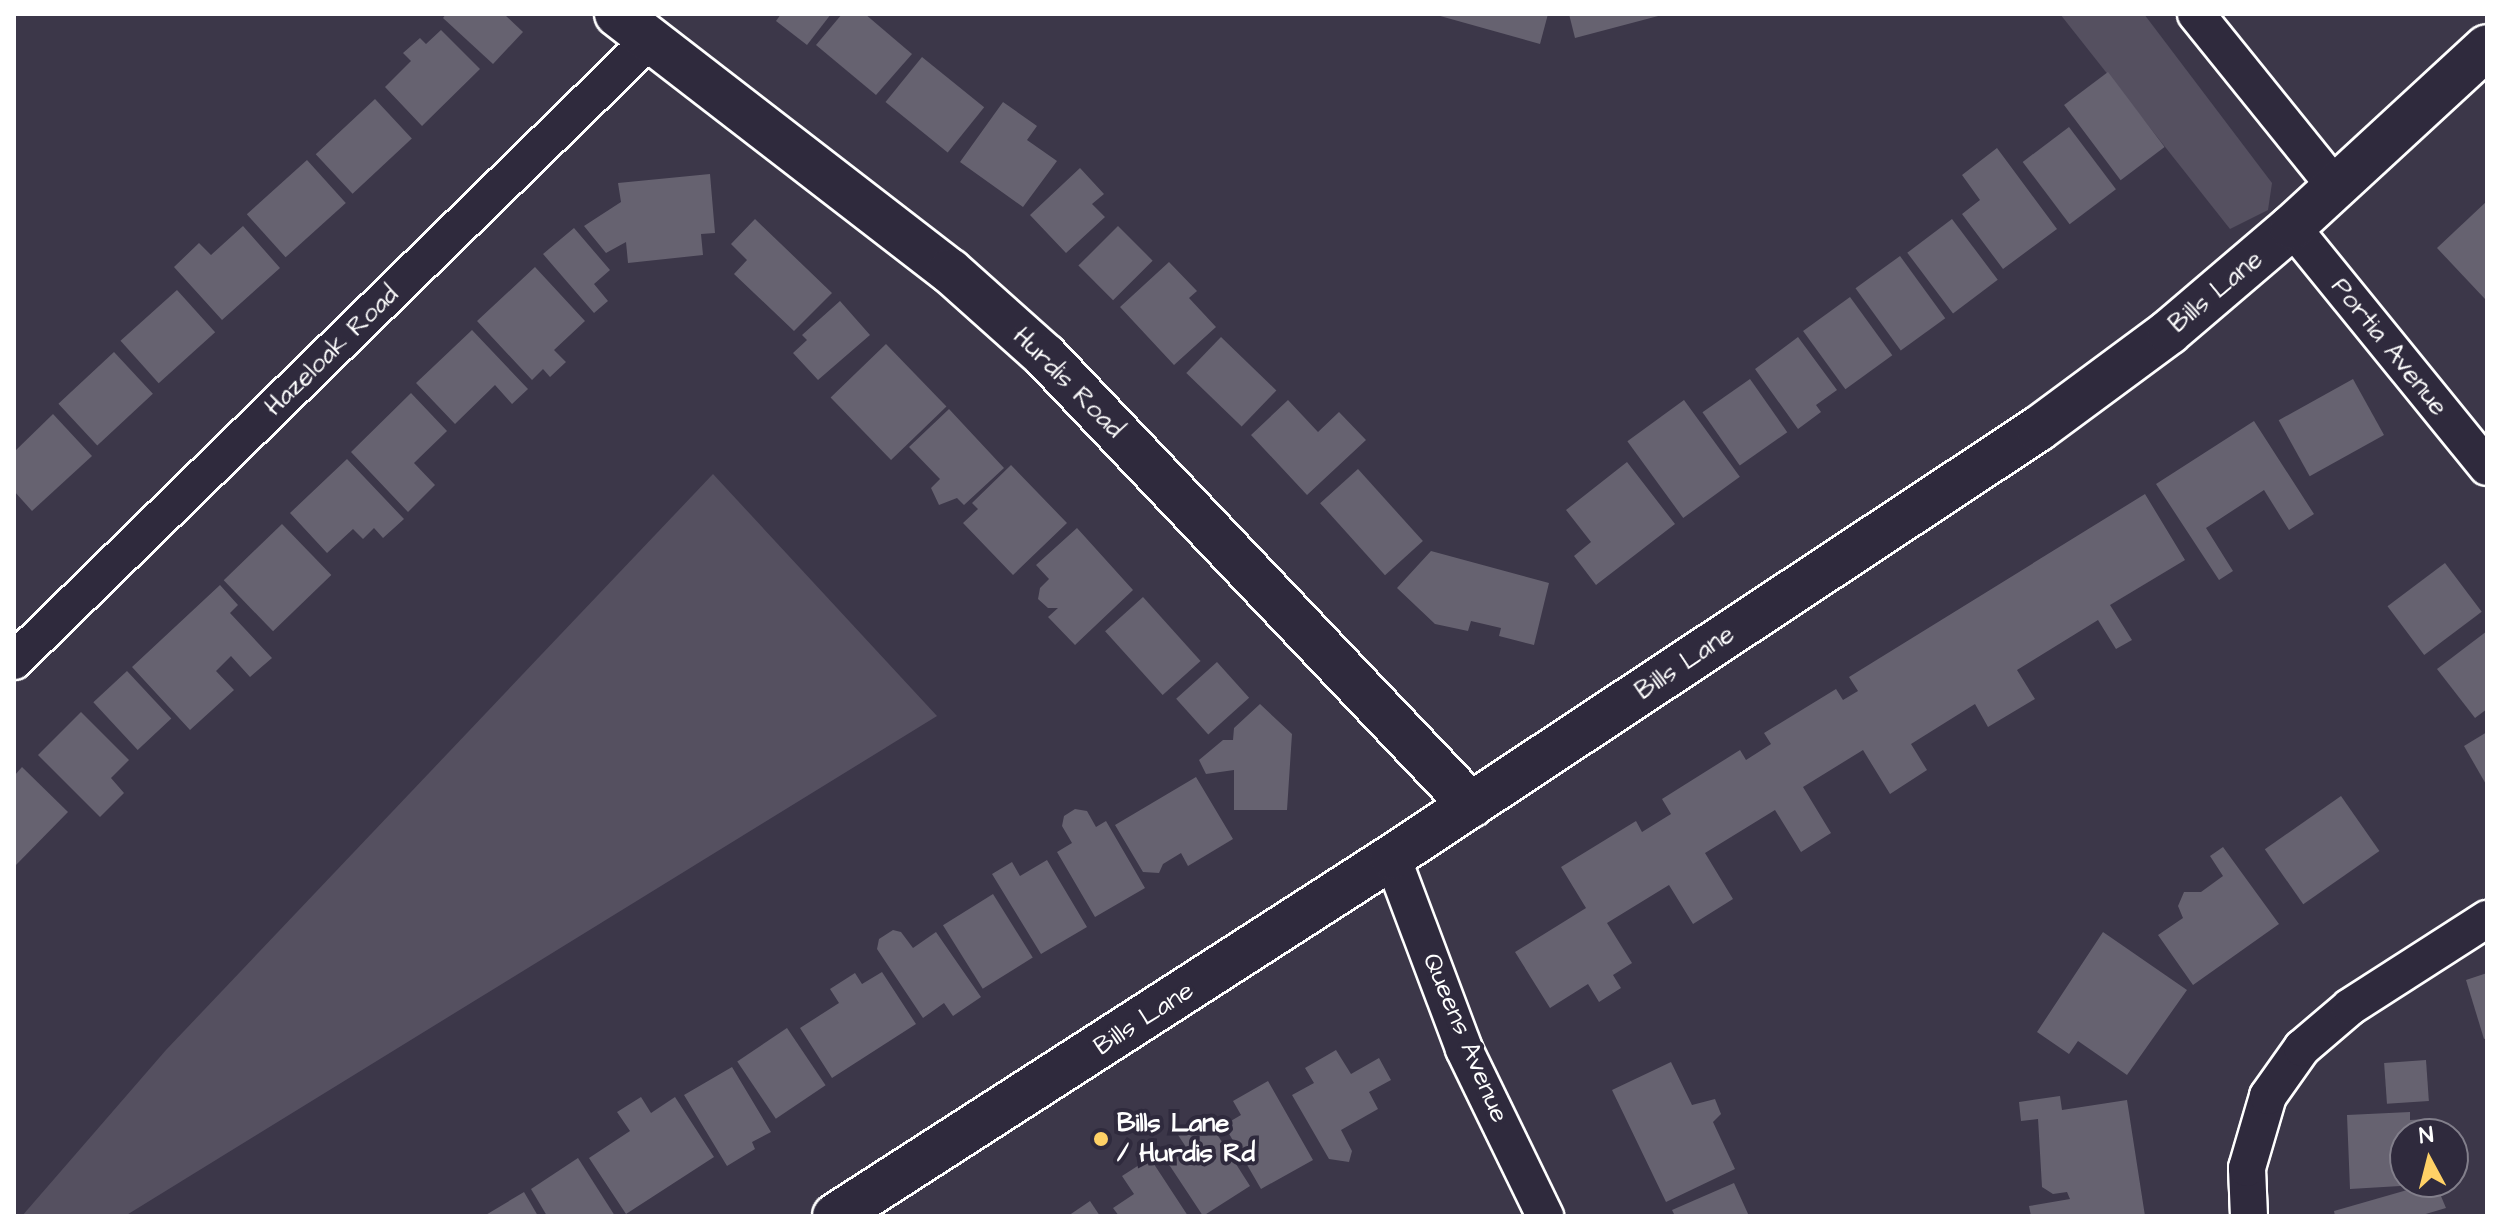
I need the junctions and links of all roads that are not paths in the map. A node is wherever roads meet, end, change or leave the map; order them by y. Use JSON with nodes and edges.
{"nodes":[{"id":1,"x":2196,"y":14,"type":"edge"},
{"id":2,"x":633,"y":27,"type":"edge"},
{"id":3,"x":2487,"y":47,"type":"edge"},
{"id":4,"x":2334,"y":185,"type":"junction"},
{"id":5,"x":2292,"y":227,"type":"junction"},
{"id":6,"x":2487,"y":467,"type":"edge"},
{"id":7,"x":14,"y":661,"type":"edge"},
{"id":8,"x":1471,"y":805,"type":"junction"},
{"id":9,"x":1392,"y":857,"type":"junction"},
{"id":10,"x":2487,"y":919,"type":"edge"},
{"id":11,"x":835,"y":1216,"type":"edge"},
{"id":12,"x":1545,"y":1216,"type":"edge"},
{"id":13,"x":2249,"y":1216,"type":"edge"}],
"edges":[{"from":1,"to":4,"type":"street"},
{"from":2,"to":7,"type":"street","name":"Hazeloak Road"},
{"from":2,"to":8,"type":"street","name":"Hurdis Road"},
{"from":3,"to":4,"type":"street","name":"Bills Lane"},
{"from":4,"to":5,"type":"street","name":"Bills Lane"},
{"from":5,"to":6,"type":"street","name":"Portia Avenue"},
{"from":5,"to":8,"type":"street","name":"Bills Lane"},
{"from":8,"to":9,"type":"street","name":"Bills Lane"},
{"from":9,"to":11,"type":"street","name":"Bills Lane"},
{"from":9,"to":12,"type":"street","name":"Queens Avenue"},
{"from":10,"to":13,"type":"street"}]}
